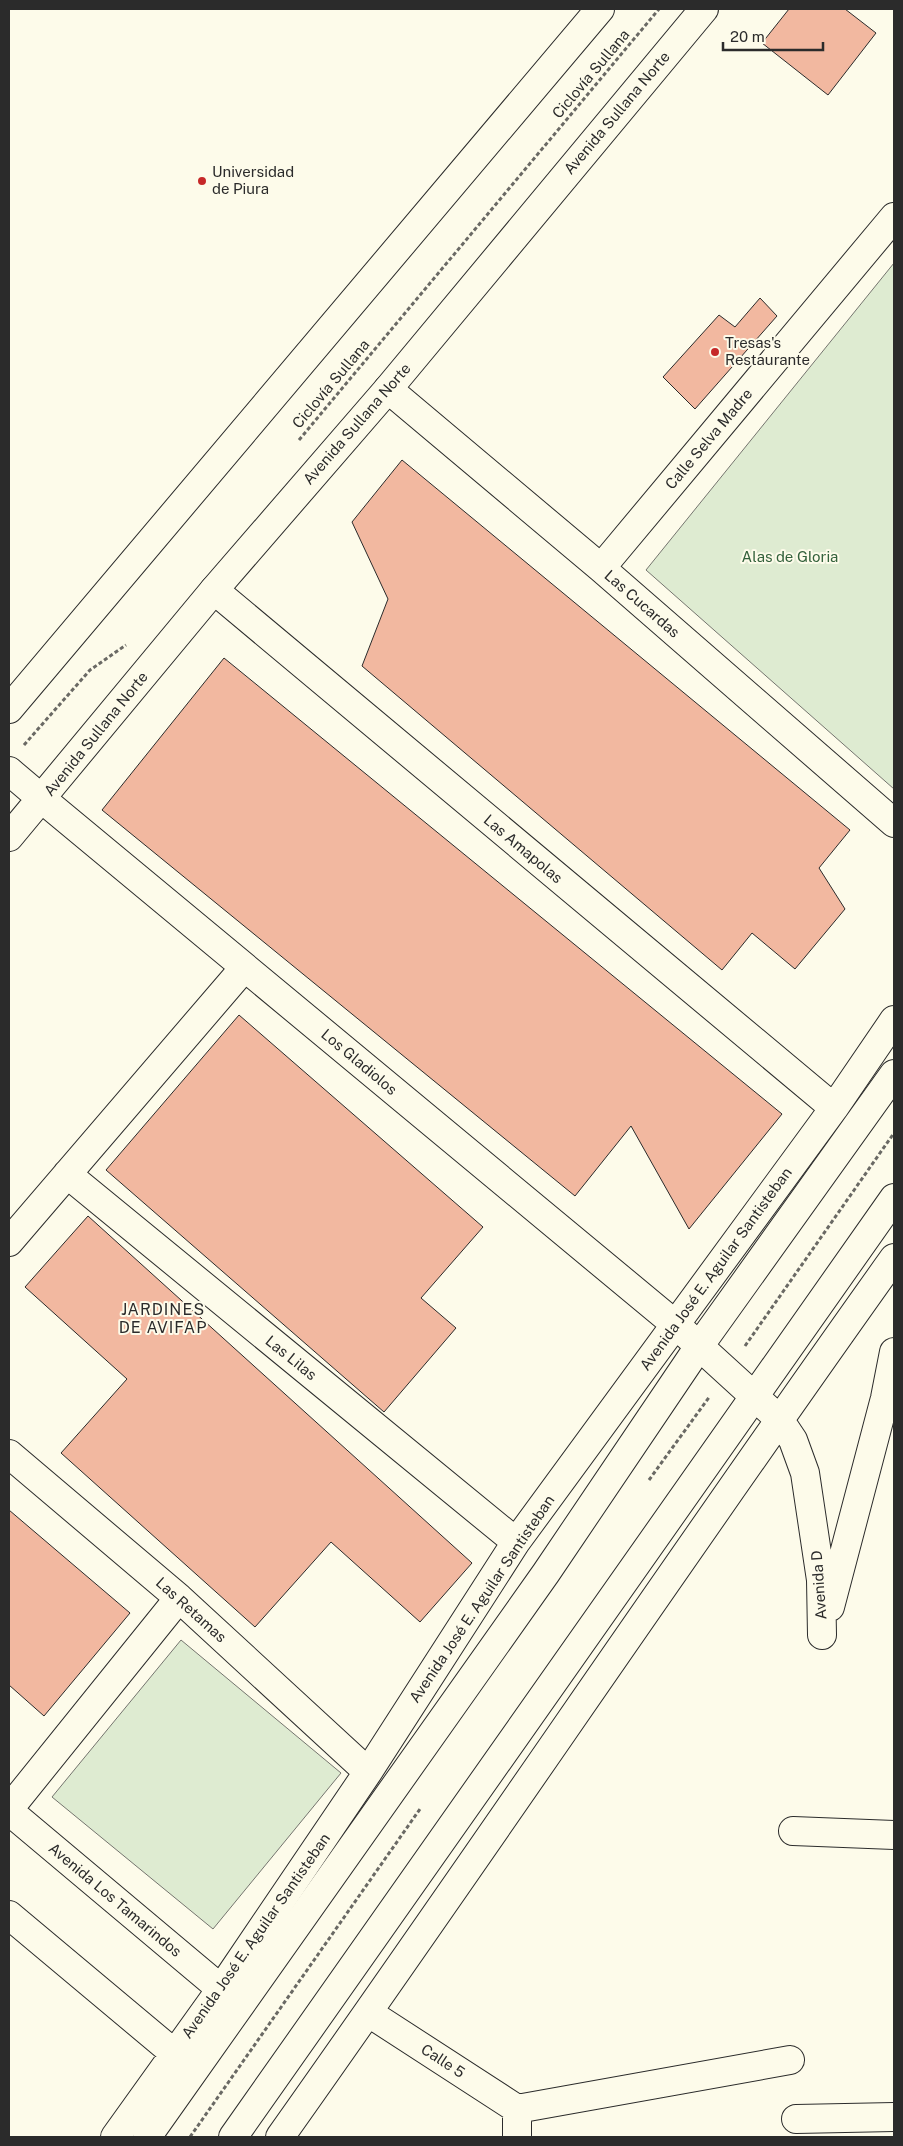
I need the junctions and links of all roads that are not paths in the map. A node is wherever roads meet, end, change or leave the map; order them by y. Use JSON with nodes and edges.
{"nodes":[{"id":1,"x":600,"y":9,"type":"edge"},
{"id":2,"x":704,"y":9,"type":"edge"},
{"id":3,"x":894,"y":217,"type":"edge"},
{"id":4,"x":388,"y":389,"type":"junction"},
{"id":5,"x":601,"y":568,"type":"junction"},
{"id":6,"x":214,"y":590,"type":"junction"},
{"id":7,"x":9,"y":709,"type":"edge"},
{"id":8,"x":15,"y":760,"type":"edge"},
{"id":9,"x":42,"y":799,"type":"junction"},
{"id":10,"x":894,"y":823,"type":"edge"},
{"id":11,"x":9,"y":838,"type":"edge"},
{"id":12,"x":244,"y":968,"type":"junction"},
{"id":13,"x":894,"y":1020,"type":"edge"},
{"id":14,"x":894,"y":1074,"type":"edge"},
{"id":15,"x":834,"y":1108,"type":"junction"},
{"id":16,"x":67,"y":1174,"type":"junction"},
{"id":17,"x":894,"y":1198,"type":"edge"},
{"id":18,"x":9,"y":1242,"type":"edge"},
{"id":19,"x":894,"y":1258,"type":"edge"},
{"id":20,"x":676,"y":1325,"type":"junction"},
{"id":21,"x":700,"y":1345,"type":"junction"},
{"id":22,"x":894,"y":1352,"type":"edge"},
{"id":23,"x":755,"y":1397,"type":"junction"},
{"id":24,"x":779,"y":1419,"type":"junction"},
{"id":25,"x":9,"y":1454,"type":"edge"},
{"id":26,"x":516,"y":1542,"type":"junction"},
{"id":27,"x":179,"y":1598,"type":"junction"},
{"id":28,"x":368,"y":1772,"type":"junction"},
{"id":29,"x":9,"y":1810,"type":"edge"},
{"id":30,"x":793,"y":1831,"type":"dead end"},
{"id":31,"x":894,"y":1835,"type":"edge"},
{"id":32,"x":9,"y":1914,"type":"edge"},
{"id":33,"x":221,"y":1989,"type":"junction"},
{"id":34,"x":369,"y":2013,"type":"junction"},
{"id":35,"x":174,"y":2054,"type":"junction"},
{"id":36,"x":790,"y":2060,"type":"dead end"},
{"id":37,"x":517,"y":2109,"type":"junction"},
{"id":38,"x":894,"y":2117,"type":"edge"},
{"id":39,"x":796,"y":2120,"type":"dead end"},
{"id":40,"x":115,"y":2137,"type":"edge"},
{"id":41,"x":147,"y":2137,"type":"edge"},
{"id":42,"x":233,"y":2137,"type":"edge"},
{"id":43,"x":280,"y":2137,"type":"edge"},
{"id":44,"x":517,"y":2137,"type":"edge"}],
"edges":[{"from":1,"to":7,"type":"street"},
{"from":2,"to":4,"type":"street","name":"Avenida Sullana Norte"},
{"from":3,"to":5,"type":"street","name":"Calle Selva Madre"},
{"from":4,"to":5,"type":"street","name":"Las Cucardas"},
{"from":4,"to":6,"type":"street","name":"Avenida Sullana Norte"},
{"from":5,"to":10,"type":"street","name":"Las Cucardas"},
{"from":6,"to":9,"type":"street","name":"Avenida Sullana Norte"},
{"from":6,"to":15,"type":"street","name":"Las Amapolas"},
{"from":8,"to":9,"type":"street"},
{"from":9,"to":11,"type":"street","name":"Avenida Sullana Norte"},
{"from":9,"to":12,"type":"street"},
{"from":9,"to":20,"type":"street","name":"Los Gladiolos"},
{"from":12,"to":16,"type":"street"},
{"from":12,"to":20,"type":"street"},
{"from":13,"to":15,"type":"street","name":"Avenida José E. Aguilar Santisteban"},
{"from":14,"to":21,"type":"street","name":"Avenida José E. Aguilar Santisteban"},
{"from":15,"to":20,"type":"street","name":"Avenida José E. Aguilar Santisteban"},
{"from":16,"to":18,"type":"street"},
{"from":16,"to":26,"type":"street","name":"Las Lilas"},
{"from":17,"to":23,"type":"street"},
{"from":19,"to":24,"type":"street"},
{"from":20,"to":21,"type":"street","name":"Avenida D"},
{"from":20,"to":26,"type":"street","name":"Avenida José E. Aguilar Santisteban"},
{"from":21,"to":23,"type":"street","name":"Avenida D"},
{"from":21,"to":41,"type":"street","name":"Avenida José E. Aguilar Santisteban"},
{"from":22,"to":24,"type":"street","name":"Avenida D"},
{"from":23,"to":24,"type":"street","name":"Avenida D"},
{"from":23,"to":42,"type":"street"},
{"from":24,"to":34,"type":"street"},
{"from":25,"to":27,"type":"street","name":"Las Retamas"},
{"from":26,"to":28,"type":"street","name":"Avenida José E. Aguilar Santisteban"},
{"from":27,"to":28,"type":"street","name":"Las Retamas"},
{"from":27,"to":29,"type":"street"},
{"from":28,"to":33,"type":"street","name":"Avenida José E. Aguilar Santisteban"},
{"from":29,"to":33,"type":"street","name":"Avenida Los Tamarindos"},
{"from":30,"to":31,"type":"street"},
{"from":32,"to":35,"type":"street"},
{"from":33,"to":35,"type":"street","name":"Avenida José E. Aguilar Santisteban"},
{"from":34,"to":37,"type":"street","name":"Calle 5"},
{"from":34,"to":43,"type":"street"},
{"from":35,"to":40,"type":"street","name":"Avenida José E. Aguilar Santisteban"},
{"from":36,"to":37,"type":"street"},
{"from":37,"to":44,"type":"street"},
{"from":38,"to":39,"type":"street"}]}
